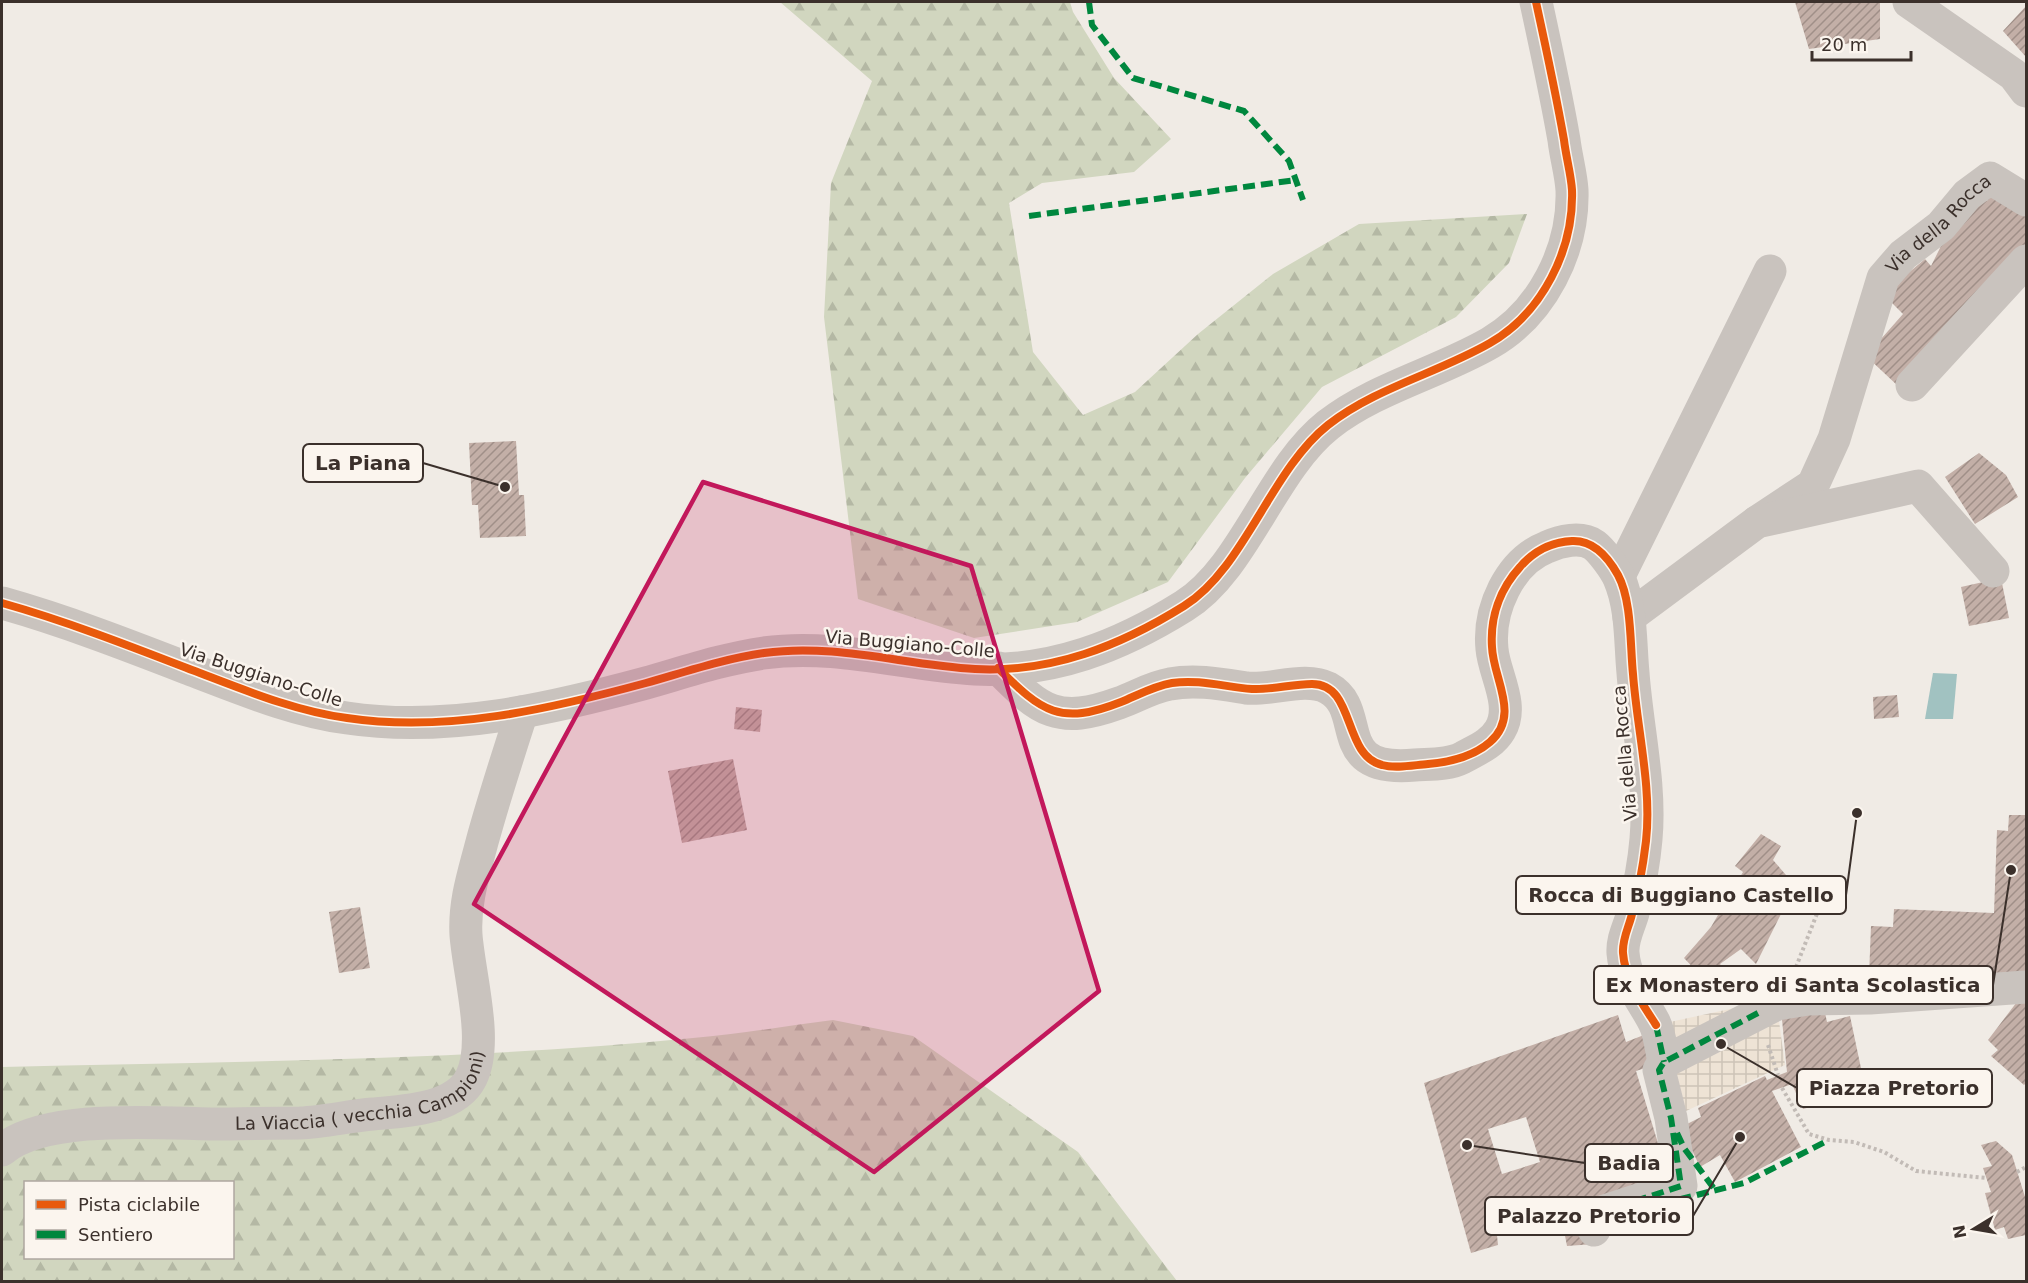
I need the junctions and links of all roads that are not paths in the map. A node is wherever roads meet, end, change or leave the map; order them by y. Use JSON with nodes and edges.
{"nodes":[{"id":1,"x":1536,"y":2,"type":"edge"},
{"id":2,"x":1909,"y":2,"type":"edge"},
{"id":3,"x":2026,"y":91,"type":"edge"},
{"id":4,"x":2026,"y":200,"type":"edge"},
{"id":5,"x":2026,"y":261,"type":"edge"},
{"id":6,"x":1770,"y":271,"type":"dead end"},
{"id":7,"x":1912,"y":385,"type":"dead end"},
{"id":8,"x":1757,"y":522,"type":"junction"},
{"id":9,"x":1993,"y":572,"type":"dead end"},
{"id":10,"x":1619,"y":576,"type":"junction"},
{"id":11,"x":2,"y":603,"type":"edge"},
{"id":12,"x":1629,"y":617,"type":"junction"},
{"id":13,"x":999,"y":668,"type":"junction"},
{"id":14,"x":522,"y":712,"type":"junction"},
{"id":15,"x":2026,"y":987,"type":"edge"},
{"id":16,"x":1664,"y":1062,"type":"junction"},
{"id":17,"x":2,"y":1150,"type":"edge"},
{"id":18,"x":1594,"y":1230,"type":"dead end"}],
"edges":[{"from":1,"to":13,"type":"street","name":"Via Buggiano-Colle"},
{"from":2,"to":3,"type":"street"},
{"from":4,"to":8,"type":"street","name":"Via della Rocca"},
{"from":5,"to":7,"type":"street"},
{"from":6,"to":10,"type":"street"},
{"from":8,"to":9,"type":"street","name":"Via della Rocca"},
{"from":8,"to":12,"type":"street","name":"Via della Rocca"},
{"from":10,"to":12,"type":"street","name":"Via della Rocca"},
{"from":10,"to":13,"type":"street"},
{"from":11,"to":14,"type":"street","name":"Via Buggiano-Colle"},
{"from":12,"to":16,"type":"street","name":"Via della Rocca"},
{"from":13,"to":14,"type":"street","name":"Via Buggiano-Colle"},
{"from":14,"to":17,"type":"street","name":"La Viaccia ( vecchia Campioni)"},
{"from":15,"to":16,"type":"street"},
{"from":16,"to":18,"type":"street","name":"Via della Rocca"}]}
